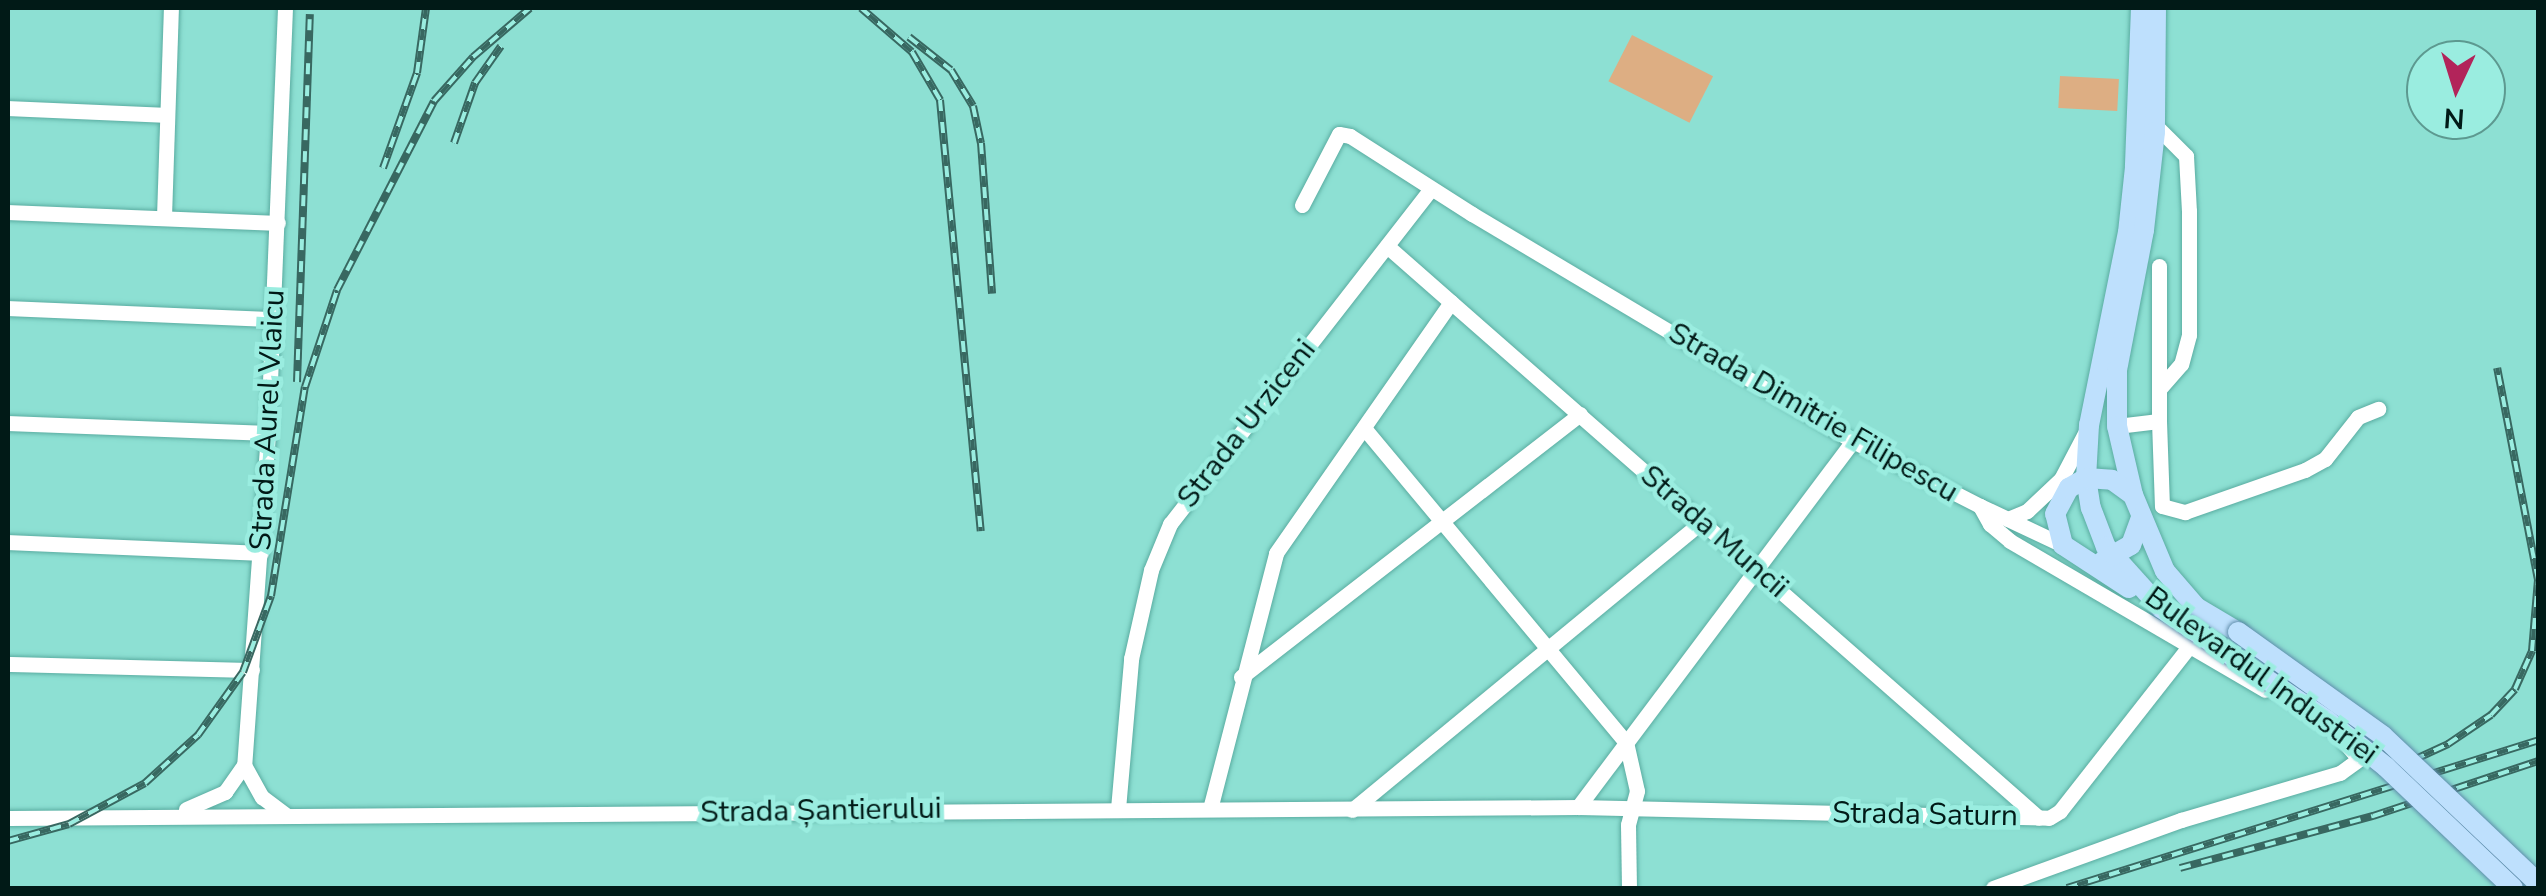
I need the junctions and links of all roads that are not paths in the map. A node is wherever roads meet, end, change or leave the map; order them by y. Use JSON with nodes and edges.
{"nodes":[{"id":1,"x":171,"y":8,"type":"edge"},
{"id":2,"x":285,"y":8,"type":"edge"},
{"id":3,"x":2141,"y":8,"type":"edge"},
{"id":4,"x":2156,"y":8,"type":"edge"},
{"id":5,"x":8,"y":108,"type":"edge"},
{"id":6,"x":167,"y":115,"type":"junction"},
{"id":7,"x":2156,"y":126,"type":"junction"},
{"id":8,"x":1430,"y":189,"type":"junction"},
{"id":9,"x":1302,"y":205,"type":"dead end"},
{"id":10,"x":8,"y":212,"type":"edge"},
{"id":11,"x":164,"y":217,"type":"junction"},
{"id":12,"x":278,"y":222,"type":"junction"},
{"id":13,"x":1387,"y":246,"type":"junction"},
{"id":14,"x":2159,"y":266,"type":"dead end"},
{"id":15,"x":1451,"y":302,"type":"junction"},
{"id":16,"x":8,"y":308,"type":"edge"},
{"id":17,"x":274,"y":318,"type":"junction"},
{"id":18,"x":2160,"y":388,"type":"junction"},
{"id":19,"x":2378,"y":410,"type":"dead end"},
{"id":20,"x":1580,"y":414,"type":"junction"},
{"id":21,"x":2159,"y":421,"type":"junction"},
{"id":22,"x":8,"y":423,"type":"edge"},
{"id":23,"x":2088,"y":425,"type":"junction"},
{"id":24,"x":2117,"y":426,"type":"junction"},
{"id":25,"x":1364,"y":428,"type":"junction"},
{"id":26,"x":268,"y":433,"type":"junction"},
{"id":27,"x":1853,"y":441,"type":"junction"},
{"id":28,"x":2078,"y":483,"type":"junction"},
{"id":29,"x":2133,"y":495,"type":"junction"},
{"id":30,"x":2039,"y":501,"type":"junction"},
{"id":31,"x":1980,"y":506,"type":"junction"},
{"id":32,"x":2141,"y":517,"type":"junction"},
{"id":33,"x":2008,"y":519,"type":"junction"},
{"id":34,"x":1441,"y":522,"type":"junction"},
{"id":35,"x":1701,"y":522,"type":"junction"},
{"id":36,"x":8,"y":542,"type":"edge"},
{"id":37,"x":2063,"y":545,"type":"junction"},
{"id":38,"x":261,"y":553,"type":"junction"},
{"id":39,"x":2114,"y":559,"type":"junction"},
{"id":40,"x":2087,"y":560,"type":"junction"},
{"id":41,"x":1757,"y":569,"type":"junction"},
{"id":42,"x":2161,"y":608,"type":"junction"},
{"id":43,"x":2191,"y":644,"type":"junction"},
{"id":44,"x":1547,"y":647,"type":"junction"},
{"id":45,"x":8,"y":664,"type":"edge"},
{"id":46,"x":252,"y":670,"type":"junction"},
{"id":47,"x":1242,"y":677,"type":"junction"},
{"id":48,"x":1626,"y":742,"type":"junction"},
{"id":49,"x":244,"y":765,"type":"junction"},
{"id":50,"x":1578,"y":807,"type":"junction"},
{"id":51,"x":1635,"y":808,"type":"junction"},
{"id":52,"x":1118,"y":809,"type":"junction"},
{"id":53,"x":1210,"y":810,"type":"junction"},
{"id":54,"x":1352,"y":810,"type":"junction"},
{"id":55,"x":166,"y":814,"type":"junction"},
{"id":56,"x":286,"y":816,"type":"junction"},
{"id":57,"x":8,"y":818,"type":"edge"},
{"id":58,"x":2039,"y":818,"type":"junction"},
{"id":59,"x":2538,"y":883,"type":"edge"},
{"id":60,"x":1629,"y":888,"type":"edge"},
{"id":61,"x":1993,"y":888,"type":"edge"},
{"id":62,"x":2512,"y":888,"type":"edge"}],
"edges":[{"from":1,"to":6,"type":"street"},
{"from":2,"to":12,"type":"street","name":"Strada Aurel Vlaicu"},
{"from":3,"to":23,"type":"main road","name":"Bulevardul Industriei"},
{"from":4,"to":7,"type":"main road","name":"Bulevardul Industriei"},
{"from":5,"to":6,"type":"street"},
{"from":6,"to":11,"type":"street"},
{"from":7,"to":18,"type":"street"},
{"from":7,"to":24,"type":"main road","name":"Bulevardul Industriei"},
{"from":8,"to":9,"type":"street","name":"Strada Dimitrie Filipescu"},
{"from":8,"to":13,"type":"street","name":"Strada Urziceni"},
{"from":8,"to":27,"type":"street","name":"Strada Dimitrie Filipescu"},
{"from":10,"to":11,"type":"street"},
{"from":11,"to":12,"type":"street"},
{"from":12,"to":17,"type":"street","name":"Strada Aurel Vlaicu"},
{"from":13,"to":15,"type":"street","name":"Strada Muncii"},
{"from":13,"to":52,"type":"street","name":"Strada Urziceni"},
{"from":14,"to":18,"type":"street"},
{"from":15,"to":20,"type":"street","name":"Strada Muncii"},
{"from":15,"to":25,"type":"street"},
{"from":16,"to":17,"type":"street"},
{"from":17,"to":26,"type":"street","name":"Strada Aurel Vlaicu"},
{"from":18,"to":21,"type":"street"},
{"from":19,"to":21,"type":"street"},
{"from":20,"to":34,"type":"street"},
{"from":20,"to":35,"type":"street","name":"Strada Muncii"},
{"from":21,"to":24,"type":"street"},
{"from":22,"to":26,"type":"street"},
{"from":23,"to":28,"type":"main road","name":"Bulevardul Industriei"},
{"from":23,"to":30,"type":"street"},
{"from":24,"to":29,"type":"main road","name":"Bulevardul Industriei"},
{"from":25,"to":34,"type":"street"},
{"from":25,"to":47,"type":"street"},
{"from":26,"to":38,"type":"street","name":"Strada Aurel Vlaicu"},
{"from":27,"to":31,"type":"street","name":"Strada Dimitrie Filipescu"},
{"from":27,"to":41,"type":"street"},
{"from":28,"to":29,"type":"main road"},
{"from":28,"to":30,"type":"street"},
{"from":28,"to":37,"type":"main road"},
{"from":28,"to":39,"type":"main road","name":"Bulevardul Industriei"},
{"from":29,"to":32,"type":"main road","name":"Bulevardul Industriei"},
{"from":30,"to":33,"type":"street"},
{"from":31,"to":33,"type":"street"},
{"from":31,"to":43,"type":"street","name":"Strada Dimitrie Filipescu"},
{"from":32,"to":39,"type":"main road"},
{"from":32,"to":59,"type":"main road","name":"Bulevardul Industriei","bridge":true},
{"from":33,"to":37,"type":"street"},
{"from":34,"to":44,"type":"street"},
{"from":34,"to":47,"type":"street"},
{"from":35,"to":41,"type":"street","name":"Strada Muncii"},
{"from":35,"to":44,"type":"street"},
{"from":36,"to":38,"type":"street"},
{"from":37,"to":40,"type":"main road"},
{"from":38,"to":46,"type":"street","name":"Strada Aurel Vlaicu"},
{"from":39,"to":40,"type":"main road"},
{"from":39,"to":42,"type":"main road","name":"Bulevardul Industriei"},
{"from":40,"to":42,"type":"main road"},
{"from":41,"to":48,"type":"street"},
{"from":41,"to":58,"type":"street","name":"Strada Muncii"},
{"from":42,"to":62,"type":"main road","name":"Bulevardul Industriei","bridge":true},
{"from":43,"to":58,"type":"street","name":"Strada Saturn"},
{"from":43,"to":61,"type":"street","name":"Strada Dimitrie Filipescu"},
{"from":44,"to":48,"type":"street"},
{"from":44,"to":54,"type":"street"},
{"from":45,"to":46,"type":"street"},
{"from":46,"to":49,"type":"street","name":"Strada Aurel Vlaicu"},
{"from":47,"to":53,"type":"street"},
{"from":48,"to":50,"type":"street"},
{"from":48,"to":51,"type":"street"},
{"from":49,"to":55,"type":"street"},
{"from":49,"to":56,"type":"street"},
{"from":50,"to":51,"type":"street","name":"Strada Șantierului"},
{"from":50,"to":54,"type":"street","name":"Strada Șantierului"},
{"from":51,"to":58,"type":"street","name":"Strada Saturn"},
{"from":51,"to":60,"type":"street"},
{"from":52,"to":53,"type":"street","name":"Strada Șantierului"},
{"from":52,"to":56,"type":"street","name":"Strada Șantierului"},
{"from":53,"to":54,"type":"street","name":"Strada Șantierului"},
{"from":55,"to":56,"type":"street","name":"Strada Șantierului"},
{"from":55,"to":57,"type":"street","name":"Strada Șantierului"}]}
